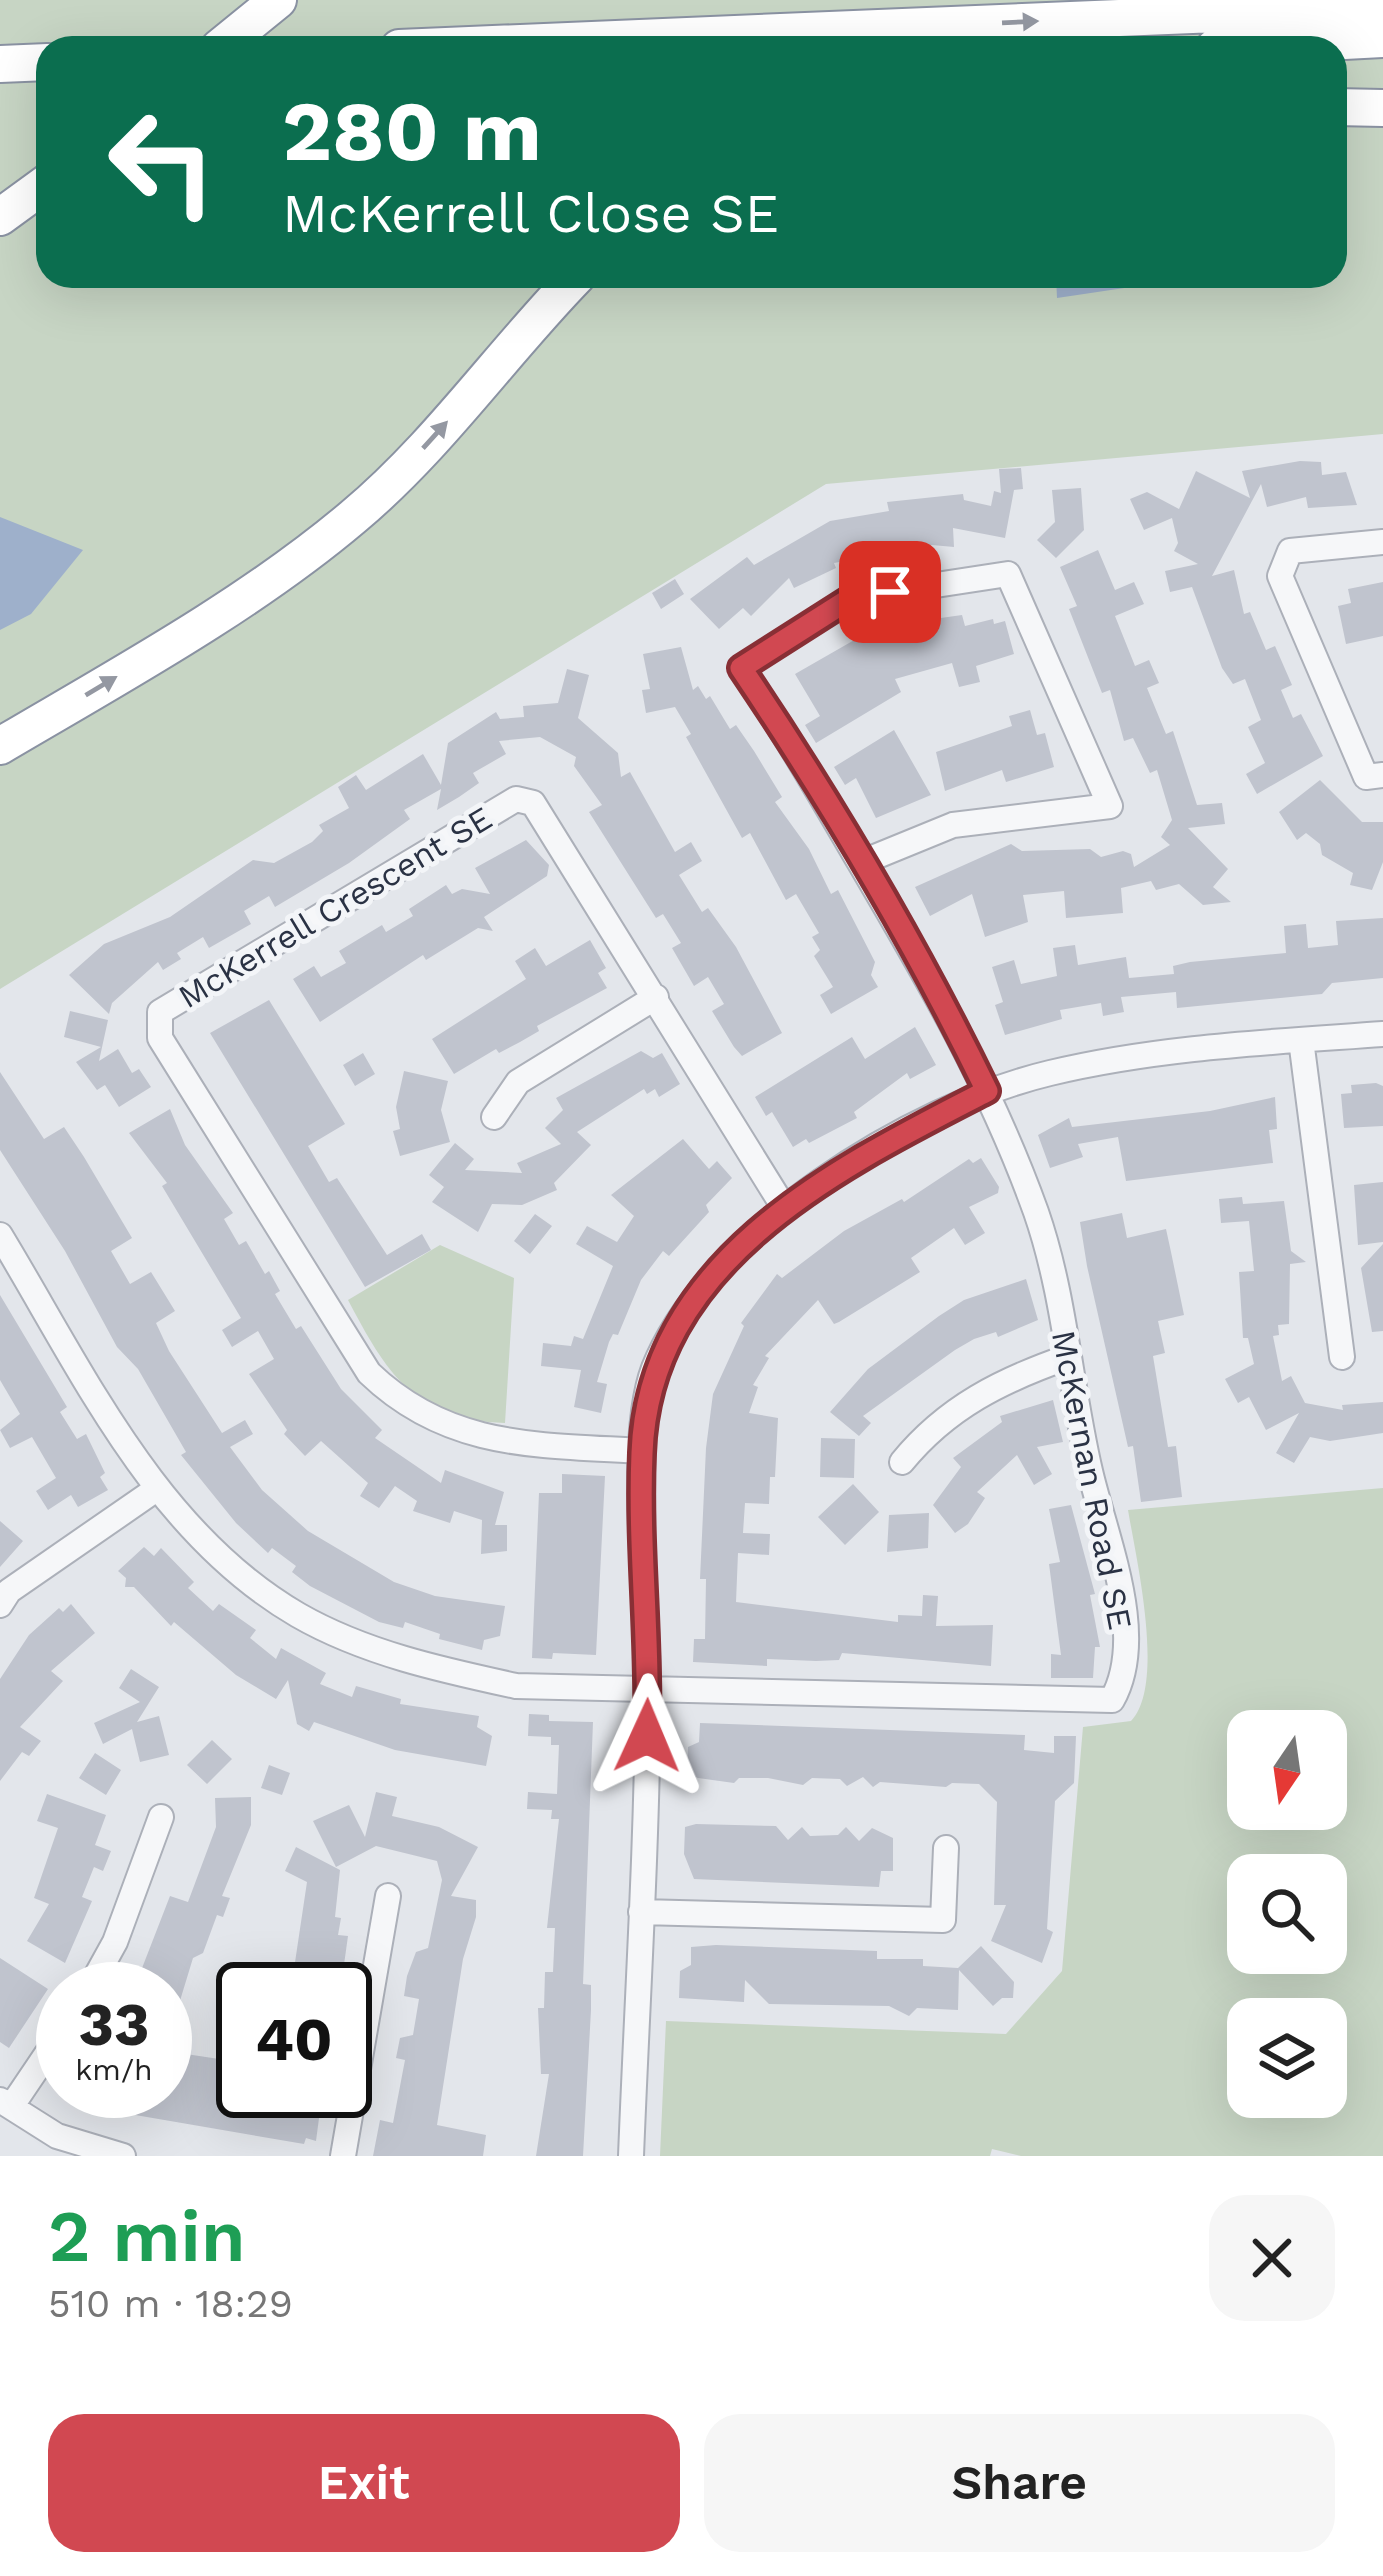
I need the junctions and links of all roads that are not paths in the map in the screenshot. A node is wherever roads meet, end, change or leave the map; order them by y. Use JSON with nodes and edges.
{"nodes":[{"id":1,"x":278,"y":0,"type":"edge"},
{"id":2,"x":1383,"y":8,"type":"edge"},
{"id":3,"x":234,"y":36,"type":"edge"},
{"id":4,"x":694,"y":36,"type":"edge"},
{"id":5,"x":1383,"y":39,"type":"edge"},
{"id":6,"x":1347,"y":41,"type":"edge"},
{"id":7,"x":36,"y":62,"type":"edge"},
{"id":8,"x":0,"y":64,"type":"edge"},
{"id":9,"x":1347,"y":107,"type":"edge"},
{"id":10,"x":1383,"y":108,"type":"edge"},
{"id":11,"x":36,"y":191,"type":"edge"},
{"id":12,"x":0,"y":218,"type":"edge"},
{"id":13,"x":566,"y":288,"type":"edge"},
{"id":14,"x":589,"y":288,"type":"edge"},
{"id":15,"x":470,"y":394,"type":"junction"},
{"id":16,"x":1383,"y":542,"type":"edge"},
{"id":17,"x":0,"y":746,"type":"edge"},
{"id":18,"x":1383,"y":775,"type":"edge"},
{"id":19,"x":860,"y":863,"type":"junction"},
{"id":20,"x":656,"y":997,"type":"junction"},
{"id":21,"x":1383,"y":1034,"type":"edge"},
{"id":22,"x":1301,"y":1040,"type":"junction"},
{"id":23,"x":987,"y":1091,"type":"junction"},
{"id":24,"x":494,"y":1117,"type":"dead end"},
{"id":25,"x":783,"y":1207,"type":"junction"},
{"id":26,"x":0,"y":1235,"type":"edge"},
{"id":27,"x":1068,"y":1357,"type":"junction"},
{"id":28,"x":1342,"y":1358,"type":"dead end"},
{"id":29,"x":642,"y":1450,"type":"junction"},
{"id":30,"x":902,"y":1462,"type":"dead end"},
{"id":31,"x":155,"y":1490,"type":"junction"},
{"id":32,"x":0,"y":1605,"type":"edge"},
{"id":33,"x":648,"y":1692,"type":"junction"},
{"id":34,"x":161,"y":1816,"type":"dead end"},
{"id":35,"x":946,"y":1848,"type":"dead end"},
{"id":36,"x":388,"y":1896,"type":"dead end"},
{"id":37,"x":641,"y":1912,"type":"junction"},
{"id":38,"x":104,"y":1962,"type":"edge"},
{"id":39,"x":36,"y":2065,"type":"edge"},
{"id":40,"x":6,"y":2104,"type":"edge"},
{"id":41,"x":123,"y":2156,"type":"edge"},
{"id":42,"x":343,"y":2156,"type":"edge"},
{"id":43,"x":632,"y":2156,"type":"edge"}],
"edges":[{"from":1,"to":3,"type":"highway"},
{"from":4,"to":2,"type":"highway","one_way":true},
{"from":5,"to":6,"type":"highway"},
{"from":7,"to":8,"type":"highway"},
{"from":9,"to":10,"type":"highway"},
{"from":11,"to":12,"type":"highway"},
{"from":13,"to":15,"type":"highway"},
{"from":14,"to":15,"type":"highway"},
{"from":17,"to":15,"type":"highway","one_way":true},
{"from":16,"to":18,"type":"street"},
{"from":19,"to":19,"type":"street","name":"McKernan Road SE"},
{"from":19,"to":23,"type":"street","name":"McKernan Road SE"},
{"from":20,"to":24,"type":"street"},
{"from":20,"to":25,"type":"street","name":"McKerrell Crescent SE"},
{"from":20,"to":29,"type":"street","name":"McKerrell Crescent SE"},
{"from":21,"to":22,"type":"street"},
{"from":22,"to":23,"type":"street"},
{"from":22,"to":28,"type":"street"},
{"from":23,"to":25,"type":"street"},
{"from":23,"to":27,"type":"street","name":"McKernan Road SE"},
{"from":25,"to":29,"type":"street"},
{"from":26,"to":31,"type":"street"},
{"from":27,"to":30,"type":"street"},
{"from":27,"to":33,"type":"street","name":"McKernan Road SE"},
{"from":29,"to":33,"type":"street"},
{"from":31,"to":32,"type":"street"},
{"from":31,"to":33,"type":"street"},
{"from":33,"to":37,"type":"street"},
{"from":34,"to":38,"type":"street"},
{"from":35,"to":37,"type":"street"},
{"from":36,"to":42,"type":"street"},
{"from":37,"to":43,"type":"street"},
{"from":39,"to":40,"type":"street"},
{"from":40,"to":41,"type":"street"}]}
